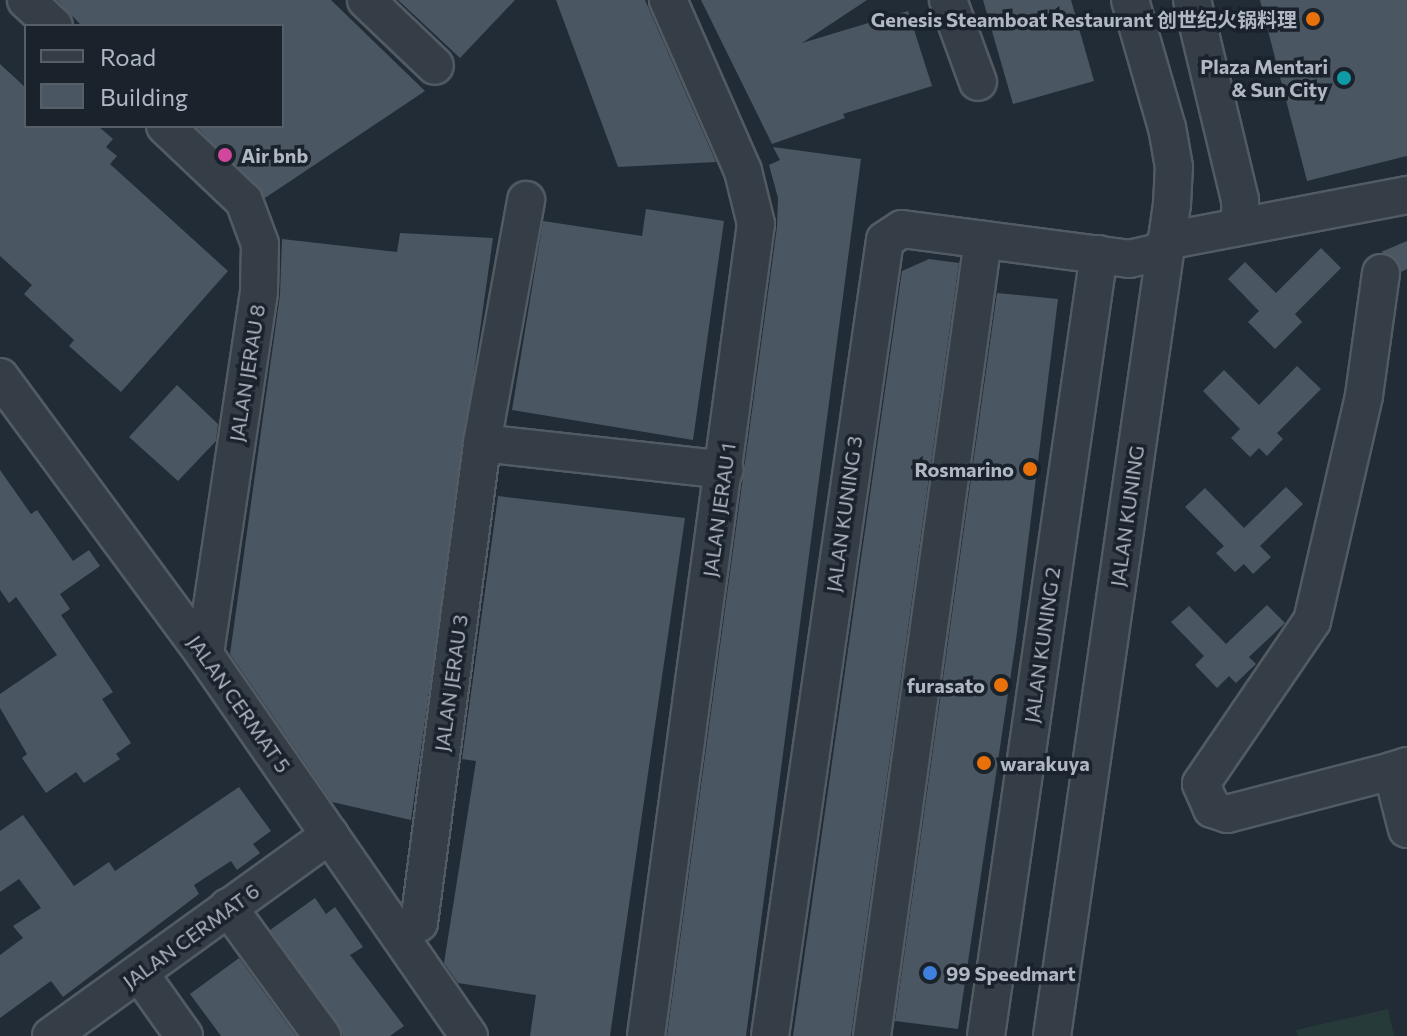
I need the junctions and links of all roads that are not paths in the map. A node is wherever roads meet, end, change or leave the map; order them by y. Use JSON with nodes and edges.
{"nodes":[{"id":1,"x":26,"y":0,"type":"edge"},
{"id":2,"x":366,"y":0,"type":"edge"},
{"id":3,"x":668,"y":0,"type":"edge"},
{"id":4,"x":948,"y":0,"type":"edge"},
{"id":5,"x":1130,"y":0,"type":"edge"},
{"id":6,"x":1192,"y":0,"type":"edge"},
{"id":7,"x":52,"y":24,"type":"edge"},
{"id":8,"x":435,"y":66,"type":"dead end"},
{"id":9,"x":978,"y":82,"type":"dead end"},
{"id":10,"x":167,"y":128,"type":"edge"},
{"id":11,"x":1407,"y":195,"type":"edge"},
{"id":12,"x":526,"y":200,"type":"dead end"},
{"id":13,"x":1241,"y":226,"type":"junction"},
{"id":14,"x":983,"y":240,"type":"junction"},
{"id":15,"x":1114,"y":257,"type":"junction"},
{"id":16,"x":1164,"y":258,"type":"junction"},
{"id":17,"x":1381,"y":273,"type":"dead end"},
{"id":18,"x":0,"y":377,"type":"edge"},
{"id":19,"x":482,"y":443,"type":"junction"},
{"id":20,"x":725,"y":470,"type":"junction"},
{"id":21,"x":205,"y":655,"type":"junction"},
{"id":22,"x":1400,"y":769,"type":"edge"},
{"id":23,"x":1407,"y":829,"type":"edge"},
{"id":24,"x":330,"y":835,"type":"junction"},
{"id":25,"x":228,"y":907,"type":"junction"},
{"id":26,"x":419,"y":923,"type":"dead end"},
{"id":27,"x":140,"y":974,"type":"junction"},
{"id":28,"x":51,"y":1036,"type":"edge"},
{"id":29,"x":184,"y":1036,"type":"edge"},
{"id":30,"x":322,"y":1036,"type":"edge"},
{"id":31,"x":469,"y":1036,"type":"edge"},
{"id":32,"x":646,"y":1036,"type":"edge"},
{"id":33,"x":770,"y":1036,"type":"edge"},
{"id":34,"x":872,"y":1036,"type":"edge"},
{"id":35,"x":986,"y":1036,"type":"edge"},
{"id":36,"x":1052,"y":1036,"type":"edge"}],
"edges":[{"from":1,"to":7,"type":"street"},
{"from":2,"to":8,"type":"street"},
{"from":3,"to":20,"type":"street","name":"JALAN JERAU 1"},
{"from":4,"to":9,"type":"street"},
{"from":5,"to":16,"type":"street","name":"JALAN KUNING"},
{"from":6,"to":13,"type":"street"},
{"from":10,"to":21,"type":"street","name":"JALAN JERAU 8"},
{"from":11,"to":13,"type":"street","name":"JALAN KUNING 3"},
{"from":12,"to":19,"type":"street","name":"JALAN JERAU 3"},
{"from":13,"to":16,"type":"street","name":"JALAN KUNING 3"},
{"from":14,"to":15,"type":"street","name":"JALAN KUNING 3"},
{"from":14,"to":33,"type":"street","name":"JALAN KUNING 3"},
{"from":14,"to":34,"type":"street"},
{"from":15,"to":16,"type":"street","name":"JALAN KUNING 3"},
{"from":15,"to":35,"type":"street","name":"JALAN KUNING 2"},
{"from":16,"to":36,"type":"street","name":"JALAN KUNING"},
{"from":17,"to":22,"type":"street"},
{"from":18,"to":21,"type":"street","name":"JALAN CERMAT 5"},
{"from":19,"to":20,"type":"street"},
{"from":19,"to":26,"type":"street","name":"JALAN JERAU 3"},
{"from":20,"to":32,"type":"street","name":"JALAN JERAU 1"},
{"from":21,"to":24,"type":"street","name":"JALAN CERMAT 5"},
{"from":22,"to":23,"type":"street"},
{"from":24,"to":25,"type":"street","name":"JALAN CERMAT 6"},
{"from":24,"to":31,"type":"street","name":"JALAN CERMAT 5"},
{"from":25,"to":27,"type":"street","name":"JALAN CERMAT 6"},
{"from":25,"to":30,"type":"street"},
{"from":27,"to":28,"type":"street","name":"JALAN CERMAT 6"},
{"from":27,"to":29,"type":"street"}]}
